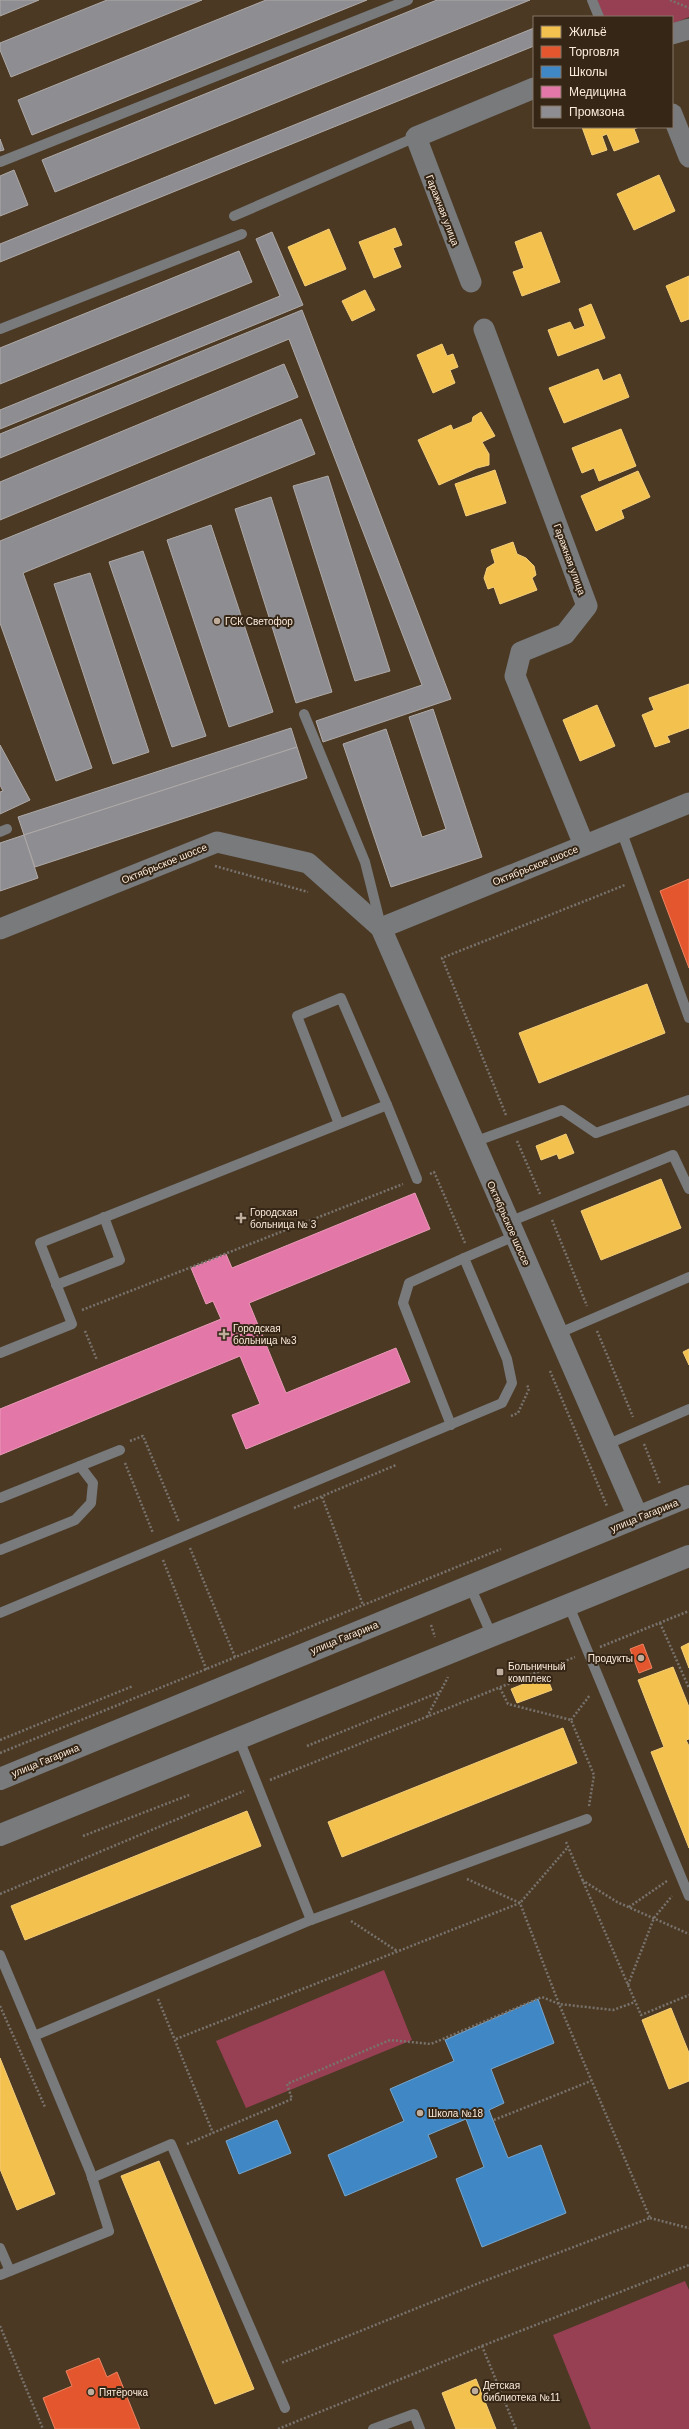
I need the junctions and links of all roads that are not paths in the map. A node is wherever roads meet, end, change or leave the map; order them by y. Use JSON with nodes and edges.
{"nodes":[{"id":1,"x":408,"y":0,"type":"edge"},
{"id":2,"x":592,"y":0,"type":"edge"},
{"id":3,"x":599,"y":16,"type":"edge"},
{"id":4,"x":689,"y":28,"type":"edge"},
{"id":5,"x":673,"y":34,"type":"edge"},
{"id":6,"x":533,"y":88,"type":"edge"},
{"id":7,"x":673,"y":117,"type":"edge"},
{"id":8,"x":416,"y":137,"type":"junction"},
{"id":9,"x":689,"y":157,"type":"edge"},
{"id":10,"x":0,"y":162,"type":"edge"},
{"id":11,"x":234,"y":216,"type":"dead end"},
{"id":12,"x":242,"y":234,"type":"dead end"},
{"id":13,"x":471,"y":282,"type":"dead end"},
{"id":14,"x":0,"y":329,"type":"edge"},
{"id":15,"x":484,"y":329,"type":"dead end"},
{"id":16,"x":304,"y":714,"type":"dead end"},
{"id":17,"x":689,"y":802,"type":"edge"},
{"id":18,"x":621,"y":830,"type":"junction"},
{"id":19,"x":584,"y":845,"type":"junction"},
{"id":20,"x":381,"y":928,"type":"junction"},
{"id":21,"x":0,"y":929,"type":"edge"},
{"id":22,"x":689,"y":1018,"type":"edge"},
{"id":23,"x":689,"y":1100,"type":"edge"},
{"id":24,"x":387,"y":1105,"type":"junction"},
{"id":25,"x":339,"y":1124,"type":"junction"},
{"id":26,"x":474,"y":1142,"type":"junction"},
{"id":27,"x":418,"y":1179,"type":"road end"},
{"id":28,"x":689,"y":1189,"type":"edge"},
{"id":29,"x":104,"y":1217,"type":"junction"},
{"id":30,"x":512,"y":1229,"type":"junction"},
{"id":31,"x":467,"y":1257,"type":"junction"},
{"id":32,"x":689,"y":1277,"type":"edge"},
{"id":33,"x":56,"y":1285,"type":"junction"},
{"id":34,"x":558,"y":1334,"type":"junction"},
{"id":35,"x":0,"y":1353,"type":"edge"},
{"id":36,"x":689,"y":1409,"type":"edge"},
{"id":37,"x":451,"y":1425,"type":"junction"},
{"id":38,"x":606,"y":1445,"type":"junction"},
{"id":39,"x":120,"y":1450,"type":"dead end"},
{"id":40,"x":80,"y":1466,"type":"junction"},
{"id":41,"x":689,"y":1496,"type":"edge"},
{"id":42,"x":0,"y":1498,"type":"edge"},
{"id":43,"x":638,"y":1517,"type":"junction"},
{"id":44,"x":0,"y":1550,"type":"edge"},
{"id":45,"x":689,"y":1556,"type":"edge"},
{"id":46,"x":470,"y":1586,"type":"junction"},
{"id":47,"x":569,"y":1606,"type":"junction"},
{"id":48,"x":0,"y":1613,"type":"edge"},
{"id":49,"x":492,"y":1636,"type":"junction"},
{"id":50,"x":239,"y":1738,"type":"junction"},
{"id":51,"x":0,"y":1779,"type":"edge"},
{"id":52,"x":587,"y":1819,"type":"road end"},
{"id":53,"x":0,"y":1835,"type":"edge"},
{"id":54,"x":689,"y":1896,"type":"edge"},
{"id":55,"x":311,"y":1920,"type":"junction"},
{"id":56,"x":0,"y":1954,"type":"edge"},
{"id":57,"x":34,"y":2036,"type":"junction"},
{"id":58,"x":92,"y":2178,"type":"junction"},
{"id":59,"x":0,"y":2248,"type":"edge"},
{"id":60,"x":5,"y":2273,"type":"edge"},
{"id":61,"x":285,"y":2408,"type":"dead end"},
{"id":62,"x":373,"y":2429,"type":"edge"},
{"id":63,"x":420,"y":2429,"type":"edge"}],
"edges":[{"from":1,"to":10,"type":"lane"},
{"from":2,"to":3,"type":"lane"},
{"from":4,"to":5,"type":"street"},
{"from":6,"to":8,"type":"street"},
{"from":7,"to":9,"type":"street"},
{"from":8,"to":11,"type":"lane"},
{"from":8,"to":13,"type":"street","name":"Гаражная улица"},
{"from":12,"to":14,"type":"lane"},
{"from":15,"to":19,"type":"street","name":"Гаражная улица"},
{"from":16,"to":20,"type":"lane"},
{"from":17,"to":18,"type":"street","name":"Октябрьское шоссе"},
{"from":18,"to":19,"type":"street","name":"Октябрьское шоссе"},
{"from":18,"to":22,"type":"lane"},
{"from":19,"to":20,"type":"street","name":"Октябрьское шоссе"},
{"from":20,"to":21,"type":"street","name":"Октябрьское шоссе"},
{"from":20,"to":26,"type":"street","name":"Октябрьское шоссе"},
{"from":23,"to":26,"type":"lane"},
{"from":24,"to":25,"type":"lane"},
{"from":24,"to":25,"type":"lane"},
{"from":24,"to":27,"type":"lane"},
{"from":25,"to":29,"type":"lane"},
{"from":26,"to":30,"type":"street","name":"Октябрьское шоссе"},
{"from":28,"to":30,"type":"lane"},
{"from":29,"to":33,"type":"lane"},
{"from":29,"to":33,"type":"lane"},
{"from":30,"to":31,"type":"lane"},
{"from":30,"to":34,"type":"street","name":"Октябрьское шоссе"},
{"from":31,"to":37,"type":"lane"},
{"from":31,"to":37,"type":"lane"},
{"from":32,"to":34,"type":"lane"},
{"from":33,"to":35,"type":"lane"},
{"from":34,"to":38,"type":"street","name":"Октябрьское шоссе"},
{"from":36,"to":38,"type":"lane"},
{"from":37,"to":48,"type":"lane"},
{"from":38,"to":43,"type":"street","name":"Октябрьское шоссе"},
{"from":39,"to":40,"type":"lane"},
{"from":40,"to":42,"type":"lane"},
{"from":40,"to":44,"type":"lane"},
{"from":41,"to":43,"type":"street","name":"улица Гагарина"},
{"from":43,"to":46,"type":"street","name":"улица Гагарина"},
{"from":45,"to":47,"type":"street"},
{"from":46,"to":49,"type":"lane"},
{"from":46,"to":51,"type":"street","name":"улица Гагарина"},
{"from":47,"to":49,"type":"street"},
{"from":47,"to":54,"type":"lane"},
{"from":49,"to":50,"type":"street"},
{"from":50,"to":53,"type":"street"},
{"from":50,"to":55,"type":"lane"},
{"from":52,"to":55,"type":"lane"},
{"from":55,"to":57,"type":"lane"},
{"from":56,"to":57,"type":"lane"},
{"from":57,"to":58,"type":"lane"},
{"from":58,"to":60,"type":"lane"},
{"from":58,"to":61,"type":"lane"},
{"from":59,"to":60,"type":"lane"},
{"from":62,"to":63,"type":"lane"}]}
